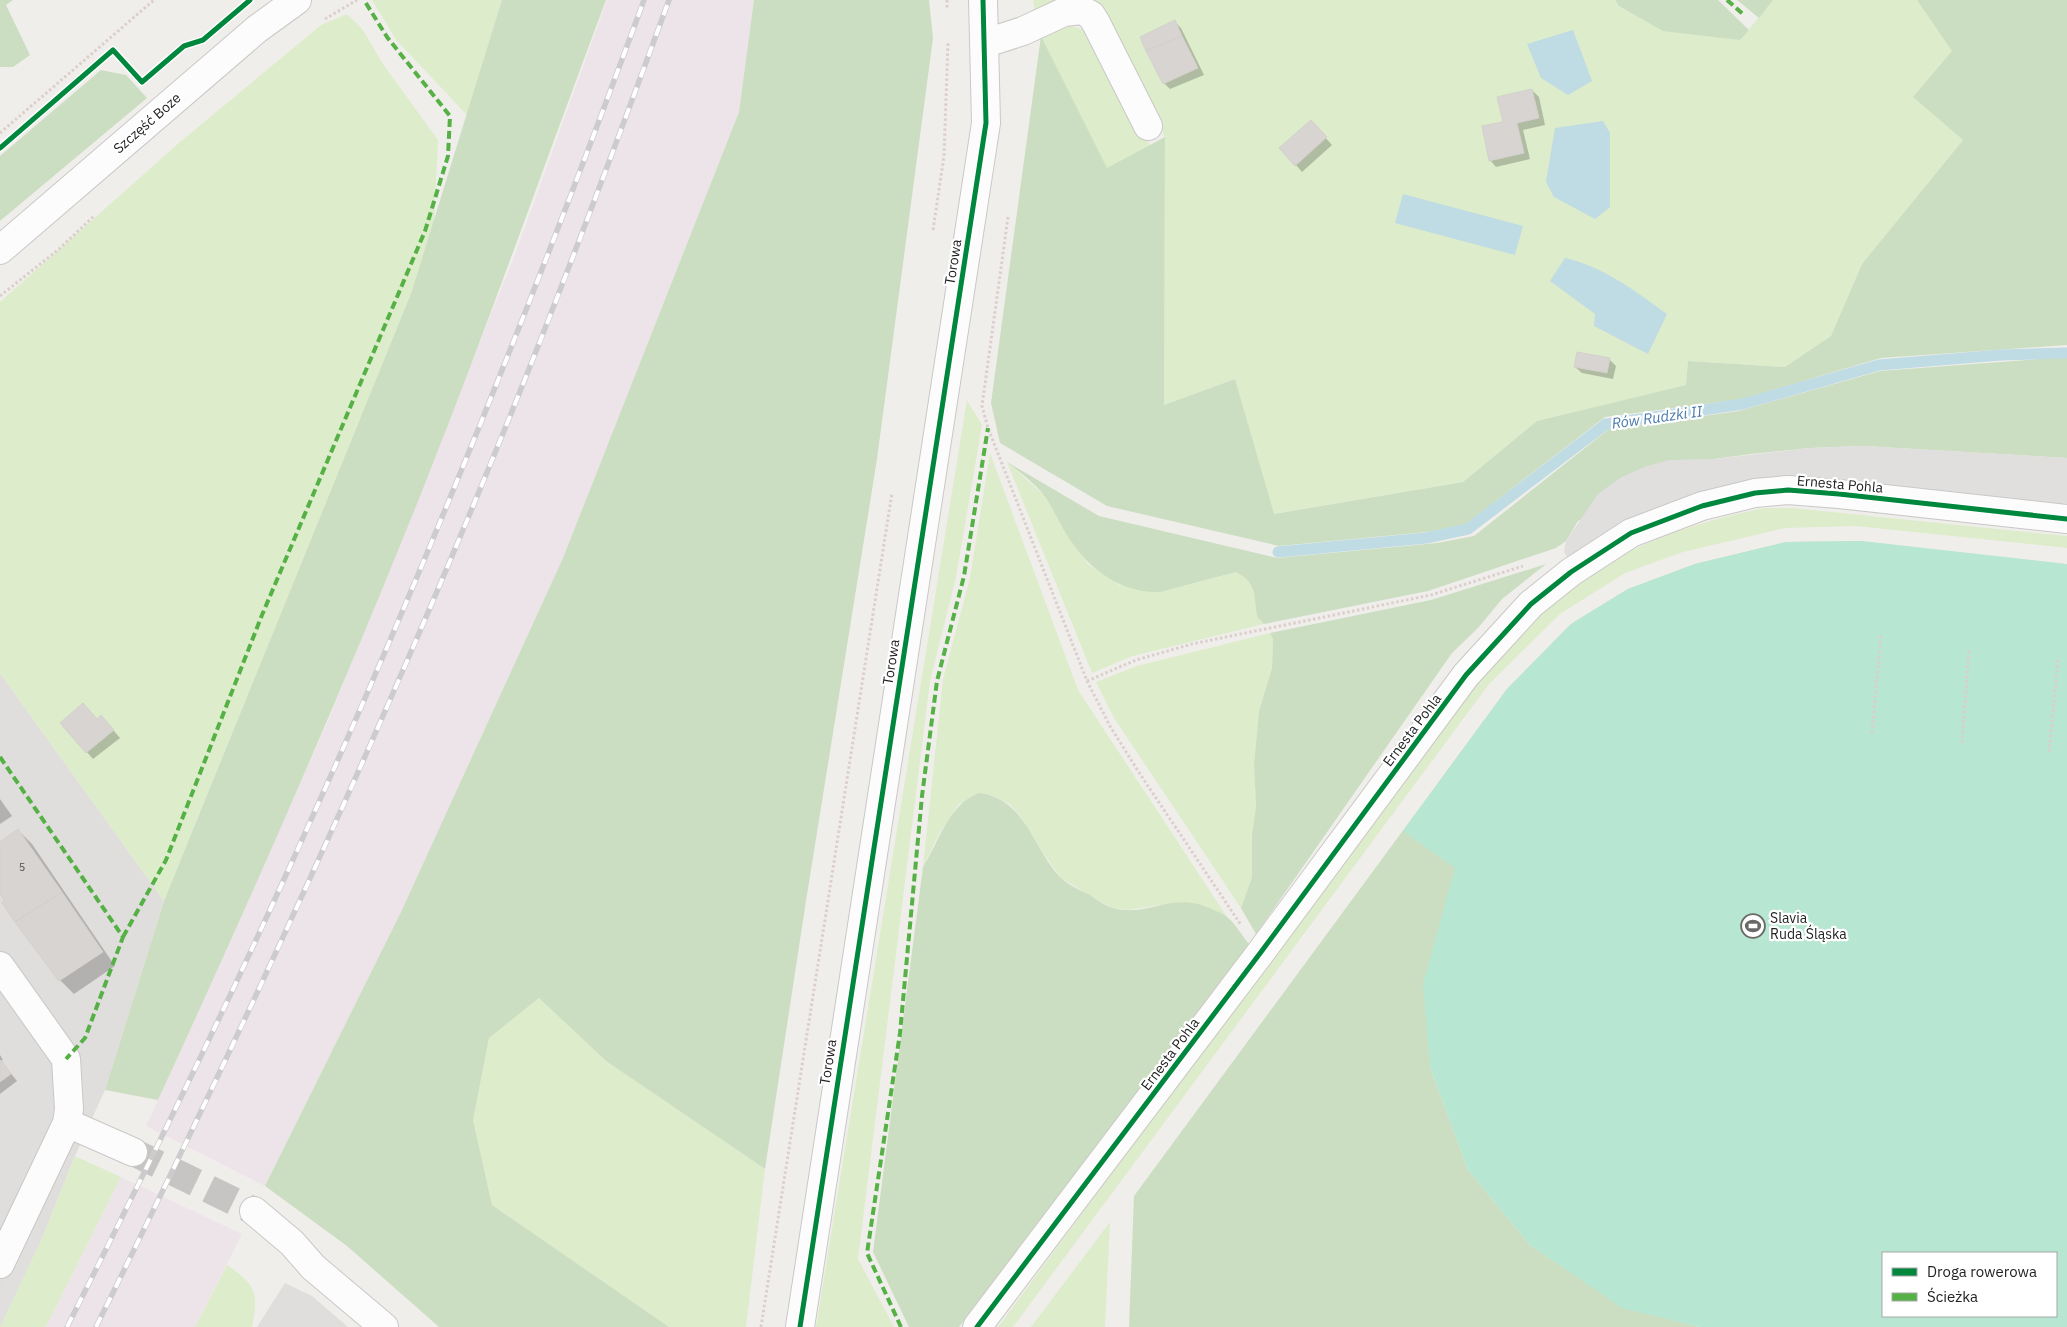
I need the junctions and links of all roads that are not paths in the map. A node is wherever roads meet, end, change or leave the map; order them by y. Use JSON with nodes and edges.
{"nodes":[{"id":1,"x":297,"y":0,"type":"edge"},
{"id":2,"x":983,"y":0,"type":"edge"},
{"id":3,"x":986,"y":43,"type":"junction"},
{"id":4,"x":1148,"y":126,"type":"dead end"},
{"id":5,"x":0,"y":250,"type":"edge"},
{"id":6,"x":2067,"y":519,"type":"edge"},
{"id":7,"x":0,"y":966,"type":"edge"},
{"id":8,"x":67,"y":1123,"type":"junction"},
{"id":9,"x":133,"y":1152,"type":"tunnel mouth"},
{"id":10,"x":254,"y":1211,"type":"tunnel mouth"},
{"id":11,"x":0,"y":1264,"type":"edge"},
{"id":12,"x":384,"y":1327,"type":"edge"},
{"id":13,"x":800,"y":1327,"type":"edge"},
{"id":14,"x":977,"y":1327,"type":"edge"}],
"edges":[{"from":1,"to":5,"type":"street","name":"Szczęść Boze"},
{"from":2,"to":3,"type":"street","name":"Torowa"},
{"from":3,"to":4,"type":"street"},
{"from":3,"to":13,"type":"street","name":"Torowa"},
{"from":6,"to":14,"type":"street","name":"Ernesta Pohla"},
{"from":7,"to":8,"type":"street"},
{"from":8,"to":9,"type":"street"},
{"from":8,"to":11,"type":"street"},
{"from":10,"to":12,"type":"street"}]}
